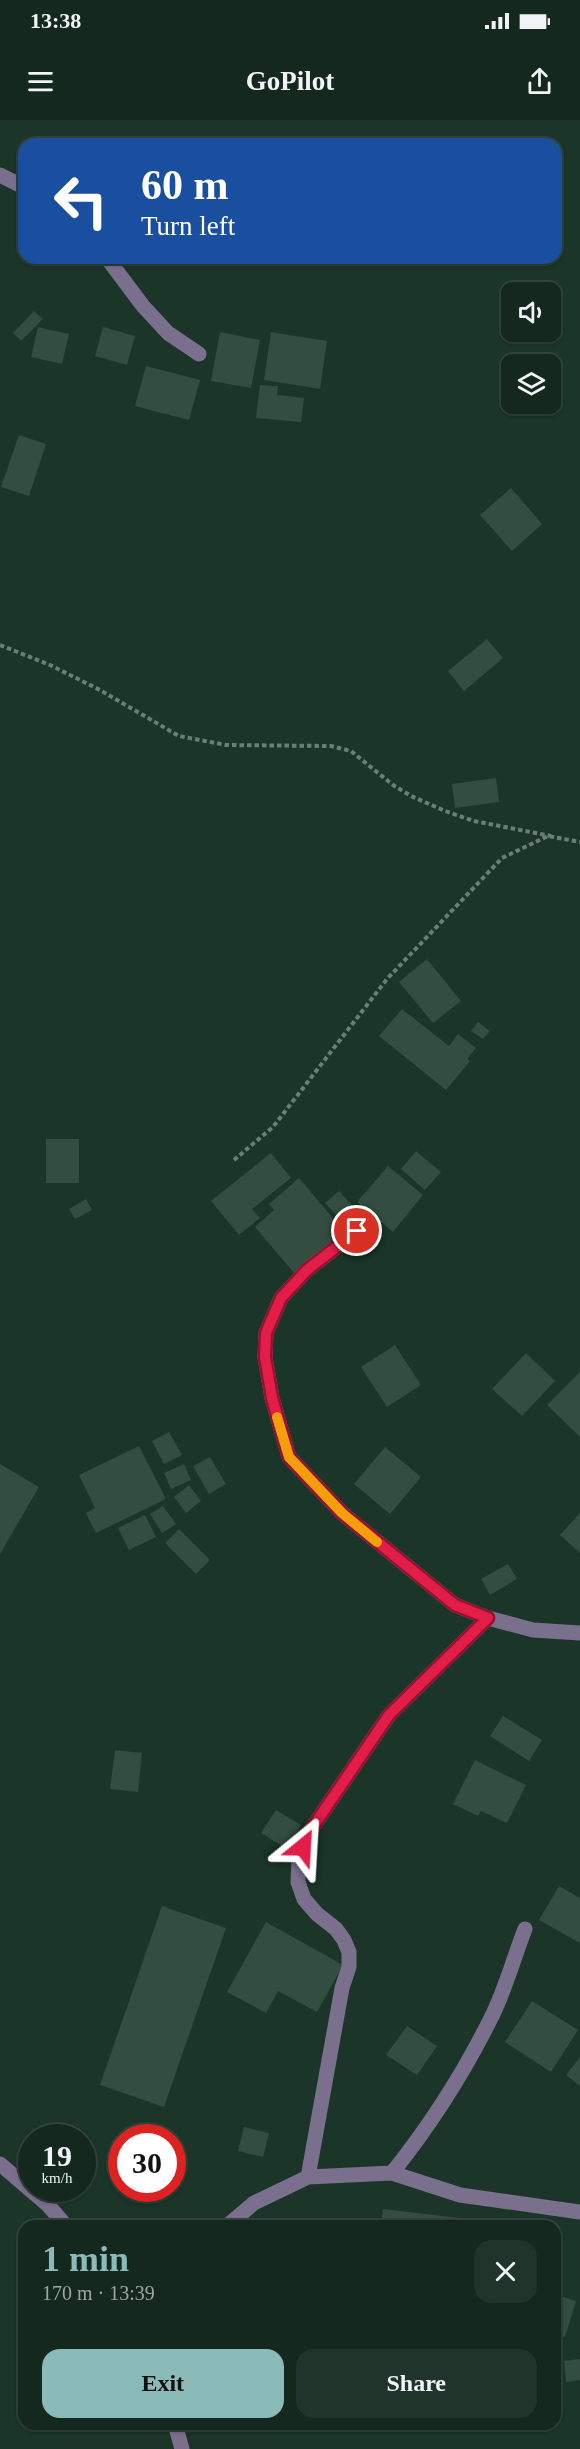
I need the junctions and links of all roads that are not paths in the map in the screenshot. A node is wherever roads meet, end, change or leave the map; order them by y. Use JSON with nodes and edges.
{"nodes":[{"id":1,"x":0,"y":175,"type":"edge"},
{"id":2,"x":18,"y":184,"type":"edge"},
{"id":3,"x":112,"y":264,"type":"edge"},
{"id":4,"x":199,"y":354,"type":"dead end"},
{"id":5,"x":357,"y":1231,"type":"dead end"},
{"id":6,"x":488,"y":1618,"type":"junction"},
{"id":7,"x":580,"y":1633,"type":"edge"},
{"id":8,"x":525,"y":1929,"type":"dead end"},
{"id":9,"x":0,"y":2164,"type":"edge"},
{"id":10,"x":392,"y":2173,"type":"junction"},
{"id":11,"x":308,"y":2177,"type":"junction"},
{"id":12,"x":580,"y":2212,"type":"edge"},
{"id":13,"x":61,"y":2220,"type":"edge"},
{"id":14,"x":233,"y":2220,"type":"edge"},
{"id":15,"x":177,"y":2430,"type":"edge"},
{"id":16,"x":182,"y":2449,"type":"edge"}],
"edges":[{"from":1,"to":2,"type":"street"},
{"from":3,"to":4,"type":"street"},
{"from":5,"to":6,"type":"street"},
{"from":6,"to":7,"type":"street"},
{"from":6,"to":11,"type":"street"},
{"from":8,"to":10,"type":"street"},
{"from":9,"to":13,"type":"street"},
{"from":10,"to":11,"type":"street"},
{"from":10,"to":12,"type":"street"},
{"from":11,"to":14,"type":"street"},
{"from":15,"to":16,"type":"street"}]}
